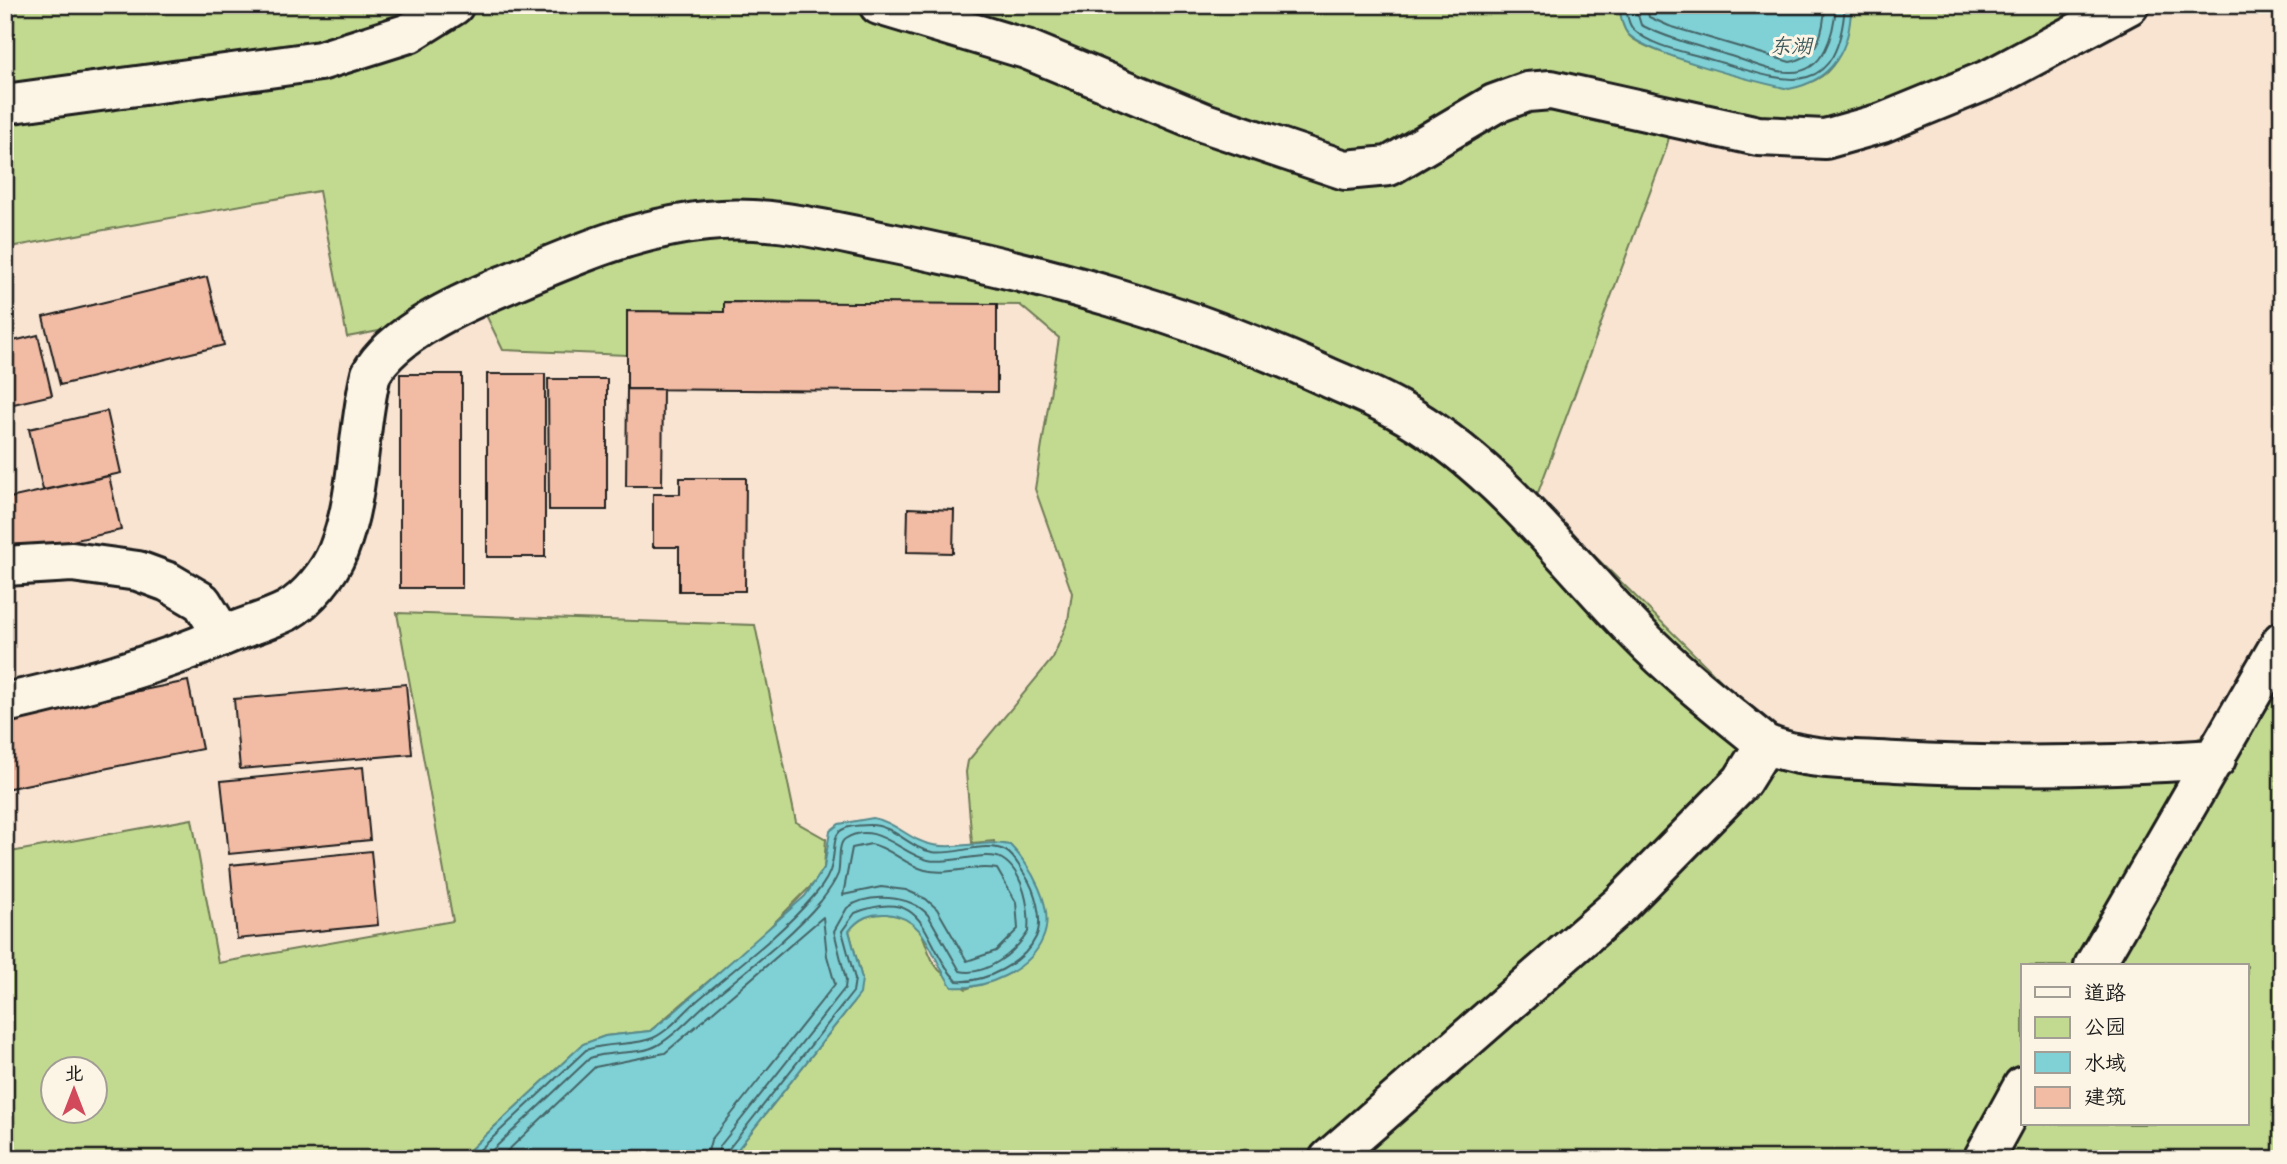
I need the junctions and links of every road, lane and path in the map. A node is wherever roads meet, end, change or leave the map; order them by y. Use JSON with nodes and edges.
{"nodes":[{"id":1,"x":454,"y":5,"type":"edge"},
{"id":2,"x":880,"y":5,"type":"edge"},
{"id":3,"x":2129,"y":5,"type":"edge"},
{"id":4,"x":5,"y":104,"type":"edge"},
{"id":5,"x":5,"y":566,"type":"edge"},
{"id":6,"x":223,"y":636,"type":"junction"},
{"id":7,"x":2282,"y":641,"type":"edge"},
{"id":8,"x":5,"y":703,"type":"edge"},
{"id":9,"x":1765,"y":744,"type":"junction"},
{"id":10,"x":2216,"y":759,"type":"junction"},
{"id":11,"x":2095,"y":964,"type":"edge"},
{"id":12,"x":2021,"y":1090,"type":"edge"},
{"id":13,"x":1329,"y":1159,"type":"edge"},
{"id":14,"x":1983,"y":1159,"type":"edge"}],
"edges":[{"from":1,"to":4,"type":"street"},
{"from":2,"to":3,"type":"street"},
{"from":5,"to":6,"type":"street"},
{"from":6,"to":8,"type":"street"},
{"from":6,"to":9,"type":"street"},
{"from":7,"to":10,"type":"street"},
{"from":9,"to":10,"type":"street"},
{"from":9,"to":13,"type":"street"},
{"from":10,"to":11,"type":"street"},
{"from":12,"to":14,"type":"street"}]}
